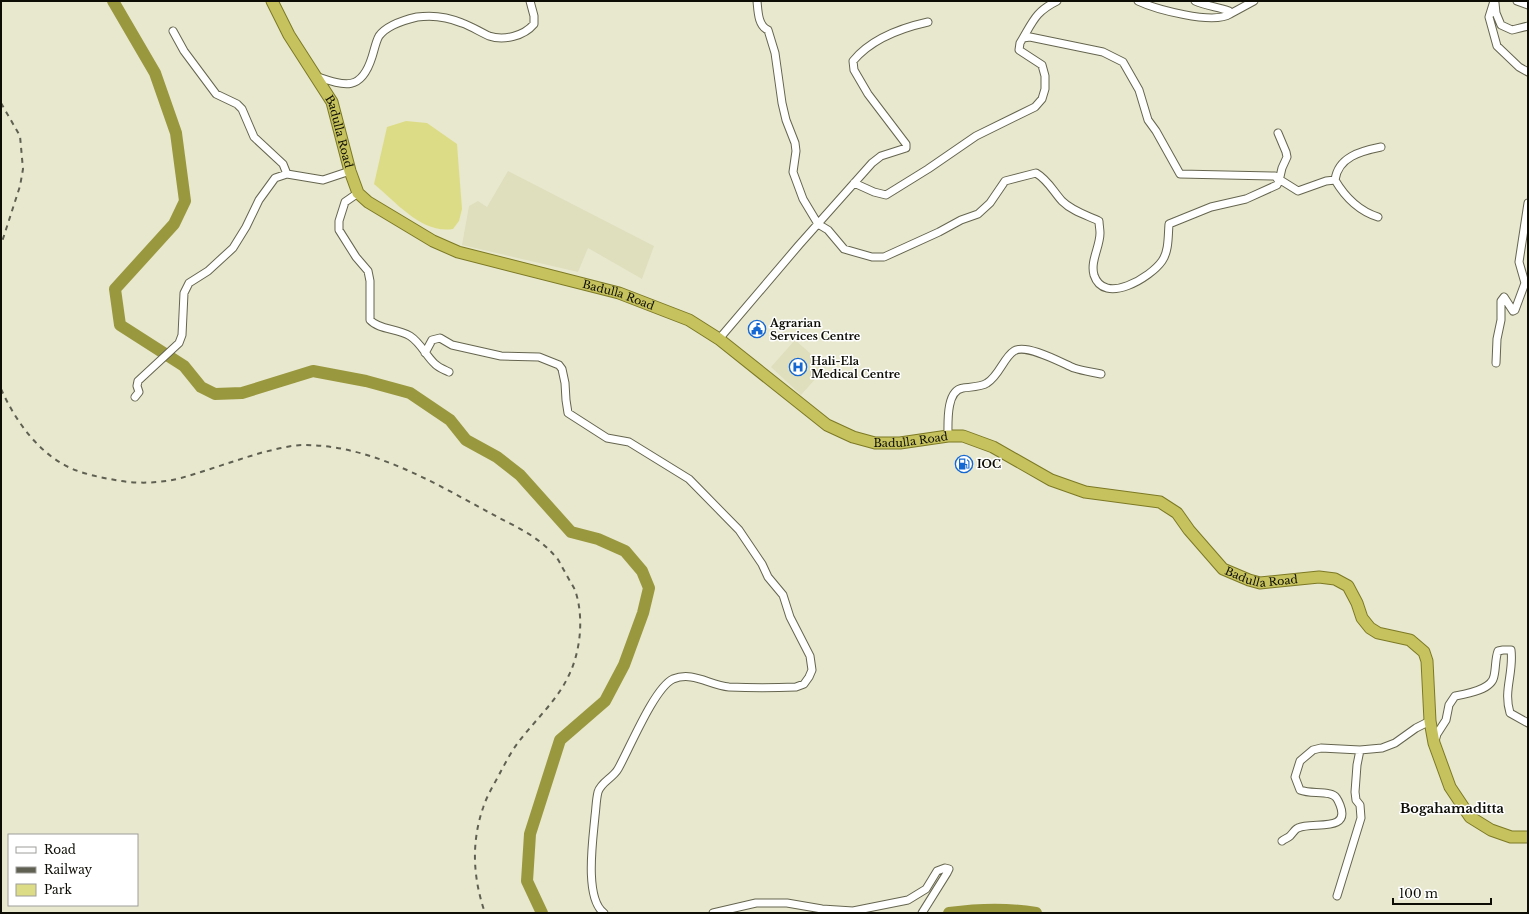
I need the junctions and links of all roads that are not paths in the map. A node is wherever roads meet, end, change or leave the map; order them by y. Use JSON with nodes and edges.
{"nodes":[{"id":1,"x":272,"y":1,"type":"edge"},
{"id":2,"x":530,"y":1,"type":"edge"},
{"id":3,"x":757,"y":1,"type":"edge"},
{"id":4,"x":1057,"y":1,"type":"edge"},
{"id":5,"x":1138,"y":1,"type":"edge"},
{"id":6,"x":1195,"y":1,"type":"edge"},
{"id":7,"x":1254,"y":1,"type":"edge"},
{"id":8,"x":1494,"y":1,"type":"edge"},
{"id":9,"x":1518,"y":1,"type":"edge"},
{"id":10,"x":1528,"y":5,"type":"edge"},
{"id":11,"x":1230,"y":14,"type":"junction"},
{"id":12,"x":928,"y":22,"type":"dead end"},
{"id":13,"x":1528,"y":26,"type":"edge"},
{"id":14,"x":173,"y":31,"type":"dead end"},
{"id":15,"x":1023,"y":38,"type":"junction"},
{"id":16,"x":1528,"y":72,"type":"edge"},
{"id":17,"x":316,"y":76,"type":"junction"},
{"id":18,"x":1278,"y":133,"type":"dead end"},
{"id":19,"x":1381,"y":147,"type":"dead end"},
{"id":20,"x":350,"y":172,"type":"junction"},
{"id":21,"x":287,"y":174,"type":"junction"},
{"id":22,"x":1335,"y":180,"type":"junction"},
{"id":23,"x":1279,"y":181,"type":"junction"},
{"id":24,"x":854,"y":183,"type":"junction"},
{"id":25,"x":358,"y":193,"type":"junction"},
{"id":26,"x":1528,"y":203,"type":"edge"},
{"id":27,"x":1378,"y":217,"type":"dead end"},
{"id":28,"x":818,"y":224,"type":"junction"},
{"id":29,"x":719,"y":339,"type":"junction"},
{"id":30,"x":425,"y":354,"type":"junction"},
{"id":31,"x":1496,"y":363,"type":"dead end"},
{"id":32,"x":449,"y":372,"type":"dead end"},
{"id":33,"x":1101,"y":374,"type":"dead end"},
{"id":34,"x":135,"y":397,"type":"dead end"},
{"id":35,"x":948,"y":436,"type":"junction"},
{"id":36,"x":1430,"y":721,"type":"junction"},
{"id":37,"x":1528,"y":724,"type":"edge"},
{"id":38,"x":1434,"y":743,"type":"junction"},
{"id":39,"x":1360,"y":750,"type":"junction"},
{"id":40,"x":1528,"y":837,"type":"edge"},
{"id":41,"x":1282,"y":841,"type":"dead end"},
{"id":42,"x":1338,"y":896,"type":"dead end"},
{"id":43,"x":604,"y":913,"type":"edge"},
{"id":44,"x":713,"y":913,"type":"edge"},
{"id":45,"x":922,"y":913,"type":"edge"}],
"edges":[{"from":1,"to":17,"type":"highway","name":"Badulla Road"},
{"from":2,"to":17,"type":"street"},
{"from":3,"to":28,"type":"street"},
{"from":4,"to":15,"type":"street"},
{"from":5,"to":11,"type":"street"},
{"from":6,"to":11,"type":"street"},
{"from":7,"to":11,"type":"street"},
{"from":8,"to":13,"type":"street"},
{"from":8,"to":16,"type":"street"},
{"from":9,"to":10,"type":"street"},
{"from":12,"to":24,"type":"street"},
{"from":14,"to":21,"type":"street"},
{"from":15,"to":23,"type":"street"},
{"from":15,"to":24,"type":"street"},
{"from":17,"to":20,"type":"highway","name":"Badulla Road"},
{"from":18,"to":23,"type":"street"},
{"from":19,"to":22,"type":"street"},
{"from":20,"to":21,"type":"street"},
{"from":20,"to":25,"type":"highway","name":"Badulla Road"},
{"from":21,"to":34,"type":"street"},
{"from":22,"to":23,"type":"street"},
{"from":22,"to":27,"type":"street"},
{"from":23,"to":28,"type":"street"},
{"from":24,"to":28,"type":"street"},
{"from":25,"to":29,"type":"highway","name":"Badulla Road"},
{"from":25,"to":30,"type":"street"},
{"from":26,"to":31,"type":"street"},
{"from":28,"to":29,"type":"street"},
{"from":29,"to":35,"type":"highway","name":"Badulla Road"},
{"from":30,"to":32,"type":"street"},
{"from":30,"to":43,"type":"street"},
{"from":33,"to":35,"type":"street"},
{"from":35,"to":36,"type":"highway","name":"Badulla Road"},
{"from":36,"to":38,"type":"highway","name":"Badulla Road"},
{"from":36,"to":39,"type":"street"},
{"from":37,"to":38,"type":"street"},
{"from":38,"to":40,"type":"highway","name":"Badulla Road"},
{"from":39,"to":41,"type":"street"},
{"from":39,"to":42,"type":"street"},
{"from":44,"to":45,"type":"street"}]}
